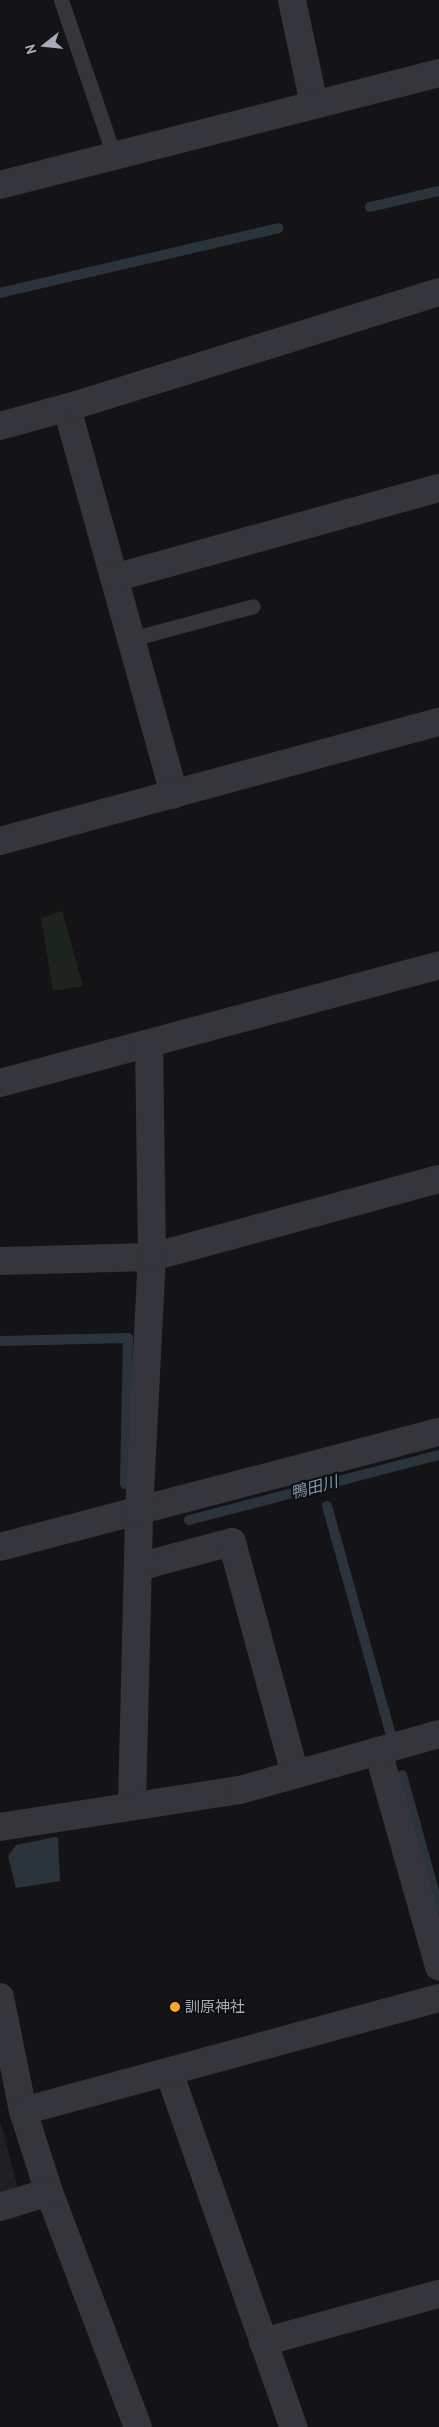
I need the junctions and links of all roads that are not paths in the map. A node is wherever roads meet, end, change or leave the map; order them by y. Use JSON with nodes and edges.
{"nodes":[{"id":1,"x":61,"y":0,"type":"edge"},
{"id":2,"x":292,"y":0,"type":"edge"},
{"id":3,"x":439,"y":73,"type":"edge"},
{"id":4,"x":314,"y":104,"type":"junction"},
{"id":5,"x":114,"y":156,"type":"junction"},
{"id":6,"x":0,"y":185,"type":"edge"},
{"id":7,"x":439,"y":292,"type":"edge"},
{"id":8,"x":67,"y":408,"type":"junction"},
{"id":9,"x":0,"y":426,"type":"edge"},
{"id":10,"x":439,"y":488,"type":"edge"},
{"id":11,"x":114,"y":578,"type":"junction"},
{"id":12,"x":253,"y":606,"type":"dead end"},
{"id":13,"x":131,"y":639,"type":"junction"},
{"id":14,"x":439,"y":722,"type":"edge"},
{"id":15,"x":174,"y":794,"type":"junction"},
{"id":16,"x":0,"y":841,"type":"edge"},
{"id":17,"x":439,"y":965,"type":"edge"},
{"id":18,"x":149,"y":1044,"type":"junction"},
{"id":19,"x":0,"y":1083,"type":"edge"},
{"id":20,"x":439,"y":1179,"type":"edge"},
{"id":21,"x":152,"y":1257,"type":"junction"},
{"id":22,"x":0,"y":1260,"type":"edge"},
{"id":23,"x":439,"y":1432,"type":"edge"},
{"id":24,"x":139,"y":1512,"type":"junction"},
{"id":25,"x":0,"y":1548,"type":"edge"},
{"id":26,"x":138,"y":1567,"type":"junction"},
{"id":27,"x":439,"y":1734,"type":"edge"},
{"id":28,"x":378,"y":1751,"type":"junction"},
{"id":29,"x":295,"y":1774,"type":"junction"},
{"id":30,"x":132,"y":1805,"type":"junction"},
{"id":31,"x":0,"y":1826,"type":"edge"},
{"id":32,"x":439,"y":1967,"type":"edge"},
{"id":33,"x":0,"y":1997,"type":"edge"},
{"id":34,"x":439,"y":1998,"type":"edge"},
{"id":35,"x":169,"y":2072,"type":"junction"},
{"id":36,"x":23,"y":2111,"type":"junction"},
{"id":37,"x":49,"y":2192,"type":"junction"},
{"id":38,"x":0,"y":2207,"type":"edge"},
{"id":39,"x":439,"y":2294,"type":"edge"},
{"id":40,"x":263,"y":2342,"type":"junction"},
{"id":41,"x":138,"y":2427,"type":"edge"},
{"id":42,"x":293,"y":2427,"type":"edge"}],
"edges":[{"from":1,"to":5,"type":"lane"},
{"from":2,"to":4,"type":"street"},
{"from":3,"to":4,"type":"street"},
{"from":4,"to":5,"type":"street"},
{"from":5,"to":6,"type":"street"},
{"from":7,"to":8,"type":"street"},
{"from":8,"to":9,"type":"street"},
{"from":8,"to":11,"type":"street"},
{"from":10,"to":11,"type":"street"},
{"from":11,"to":13,"type":"street"},
{"from":12,"to":13,"type":"lane"},
{"from":13,"to":15,"type":"street"},
{"from":14,"to":15,"type":"street"},
{"from":15,"to":16,"type":"street"},
{"from":17,"to":18,"type":"street"},
{"from":18,"to":19,"type":"street"},
{"from":18,"to":21,"type":"street"},
{"from":20,"to":21,"type":"street"},
{"from":21,"to":22,"type":"street"},
{"from":21,"to":24,"type":"street"},
{"from":23,"to":24,"type":"street"},
{"from":24,"to":25,"type":"street"},
{"from":24,"to":26,"type":"street"},
{"from":26,"to":29,"type":"street"},
{"from":26,"to":30,"type":"street"},
{"from":27,"to":28,"type":"street"},
{"from":28,"to":29,"type":"street"},
{"from":28,"to":32,"type":"street"},
{"from":29,"to":30,"type":"street"},
{"from":30,"to":31,"type":"street"},
{"from":33,"to":36,"type":"street"},
{"from":34,"to":35,"type":"street"},
{"from":35,"to":36,"type":"street"},
{"from":35,"to":40,"type":"street"},
{"from":36,"to":37,"type":"street"},
{"from":37,"to":38,"type":"street"},
{"from":37,"to":41,"type":"street"},
{"from":39,"to":40,"type":"street"},
{"from":40,"to":42,"type":"street"}]}
